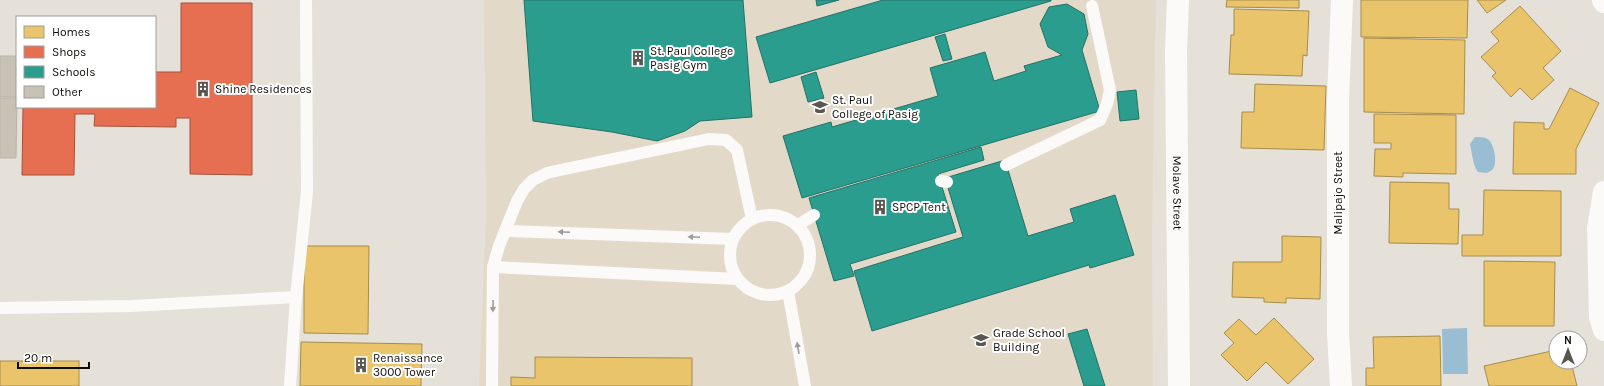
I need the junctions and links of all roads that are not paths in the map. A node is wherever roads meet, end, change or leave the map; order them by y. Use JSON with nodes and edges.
{"nodes":[{"id":1,"x":306,"y":0,"type":"edge"},
{"id":2,"x":1178,"y":0,"type":"edge"},
{"id":3,"x":1342,"y":0,"type":"edge"},
{"id":4,"x":1092,"y":6,"type":"dead end"},
{"id":5,"x":1006,"y":165,"type":"dead end"},
{"id":6,"x":1604,"y":192,"type":"edge"},
{"id":7,"x":814,"y":215,"type":"dead end"},
{"id":8,"x":752,"y":219,"type":"junction"},
{"id":9,"x":798,"y":225,"type":"junction"},
{"id":10,"x":505,"y":231,"type":"junction"},
{"id":11,"x":733,"y":238,"type":"junction"},
{"id":12,"x":493,"y":267,"type":"junction"},
{"id":13,"x":738,"y":279,"type":"junction"},
{"id":14,"x":788,"y":291,"type":"junction"},
{"id":15,"x":296,"y":297,"type":"junction"},
{"id":16,"x":0,"y":308,"type":"edge"},
{"id":17,"x":1604,"y":330,"type":"edge"},
{"id":18,"x":290,"y":386,"type":"edge"},
{"id":19,"x":492,"y":386,"type":"edge"},
{"id":20,"x":805,"y":386,"type":"edge"},
{"id":21,"x":1179,"y":386,"type":"edge"},
{"id":22,"x":1341,"y":386,"type":"edge"}],
"edges":[{"from":1,"to":15,"type":"lane"},
{"from":2,"to":21,"type":"street","name":"Molave Street"},
{"from":3,"to":22,"type":"street","name":"Malipajo Street"},
{"from":4,"to":5,"type":"lane"},
{"from":6,"to":17,"type":"street"},
{"from":7,"to":9,"type":"lane"},
{"from":8,"to":9,"type":"lane"},
{"from":8,"to":10,"type":"lane"},
{"from":8,"to":11,"type":"lane"},
{"from":9,"to":14,"type":"lane"},
{"from":11,"to":10,"type":"lane","one_way":true},
{"from":10,"to":12,"type":"lane"},
{"from":11,"to":13,"type":"lane"},
{"from":12,"to":13,"type":"lane"},
{"from":12,"to":19,"type":"lane","one_way":true},
{"from":13,"to":14,"type":"lane"},
{"from":20,"to":14,"type":"lane","one_way":true},
{"from":15,"to":16,"type":"lane"},
{"from":15,"to":18,"type":"lane"}]}
